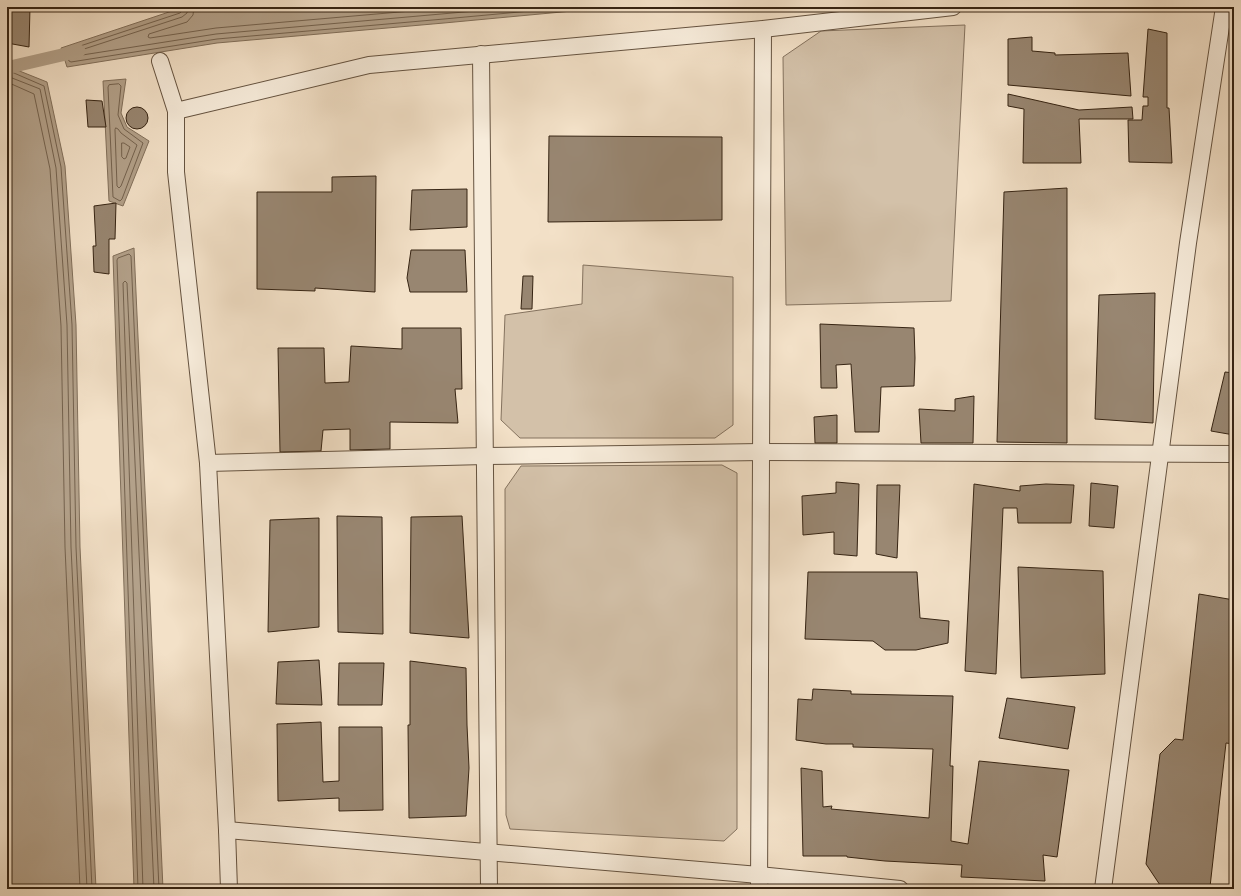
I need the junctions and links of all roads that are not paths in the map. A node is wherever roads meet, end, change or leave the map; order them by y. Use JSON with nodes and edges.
{"nodes":[{"id":1,"x":953,"y":7,"type":"edge"},
{"id":2,"x":1224,"y":7,"type":"edge"},
{"id":3,"x":763,"y":29,"type":"junction"},
{"id":4,"x":481,"y":54,"type":"junction"},
{"id":5,"x":160,"y":61,"type":"dead end"},
{"id":6,"x":176,"y":111,"type":"junction"},
{"id":7,"x":761,"y":452,"type":"junction"},
{"id":8,"x":1160,"y":454,"type":"junction"},
{"id":9,"x":1234,"y":454,"type":"edge"},
{"id":10,"x":485,"y":456,"type":"junction"},
{"id":11,"x":208,"y":463,"type":"junction"},
{"id":12,"x":227,"y":830,"type":"junction"},
{"id":13,"x":489,"y":852,"type":"junction"},
{"id":14,"x":759,"y":882,"type":"edge"},
{"id":15,"x":229,"y":889,"type":"edge"},
{"id":16,"x":489,"y":889,"type":"edge"},
{"id":17,"x":900,"y":889,"type":"edge"},
{"id":18,"x":1103,"y":889,"type":"edge"}],
"edges":[{"from":1,"to":3,"type":"street"},
{"from":2,"to":8,"type":"street"},
{"from":3,"to":4,"type":"street"},
{"from":3,"to":7,"type":"street"},
{"from":4,"to":6,"type":"street"},
{"from":4,"to":10,"type":"street"},
{"from":5,"to":6,"type":"street"},
{"from":6,"to":11,"type":"street"},
{"from":7,"to":8,"type":"street"},
{"from":7,"to":10,"type":"street"},
{"from":7,"to":14,"type":"street"},
{"from":8,"to":9,"type":"street"},
{"from":8,"to":18,"type":"street"},
{"from":10,"to":11,"type":"street"},
{"from":10,"to":13,"type":"street"},
{"from":11,"to":12,"type":"street"},
{"from":12,"to":13,"type":"street"},
{"from":12,"to":15,"type":"street"},
{"from":13,"to":14,"type":"street"},
{"from":13,"to":16,"type":"street"},
{"from":14,"to":17,"type":"street"}]}
